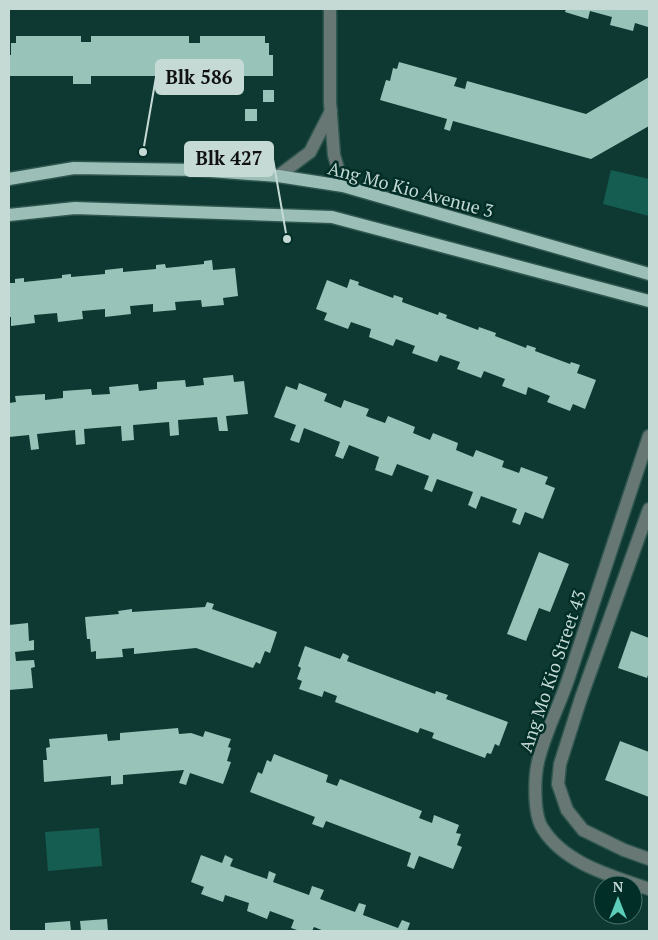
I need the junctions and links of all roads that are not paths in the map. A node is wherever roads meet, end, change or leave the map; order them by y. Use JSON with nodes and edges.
{"nodes":[{"id":1,"x":330,"y":9,"type":"edge"},
{"id":2,"x":331,"y":111,"type":"junction"},
{"id":3,"x":278,"y":176,"type":"junction"},
{"id":4,"x":9,"y":178,"type":"edge"},
{"id":5,"x":343,"y":186,"type":"junction"},
{"id":6,"x":9,"y":214,"type":"edge"},
{"id":7,"x":649,"y":274,"type":"edge"},
{"id":8,"x":649,"y":301,"type":"edge"},
{"id":9,"x":649,"y":436,"type":"edge"},
{"id":10,"x":649,"y":509,"type":"edge"},
{"id":11,"x":649,"y":859,"type":"edge"},
{"id":12,"x":649,"y":890,"type":"edge"}],
"edges":[{"from":1,"to":2,"type":"street"},
{"from":2,"to":3,"type":"street"},
{"from":2,"to":5,"type":"street"},
{"from":3,"to":4,"type":"main road","name":"Ang Mo Kio Avenue 3"},
{"from":3,"to":5,"type":"main road","name":"Ang Mo Kio Avenue 3"},
{"from":5,"to":7,"type":"main road","name":"Ang Mo Kio Avenue 3"},
{"from":6,"to":8,"type":"main road"},
{"from":9,"to":12,"type":"street","name":"Ang Mo Kio Street 43"},
{"from":10,"to":11,"type":"street","name":"Ang Mo Kio Street 43"}]}
